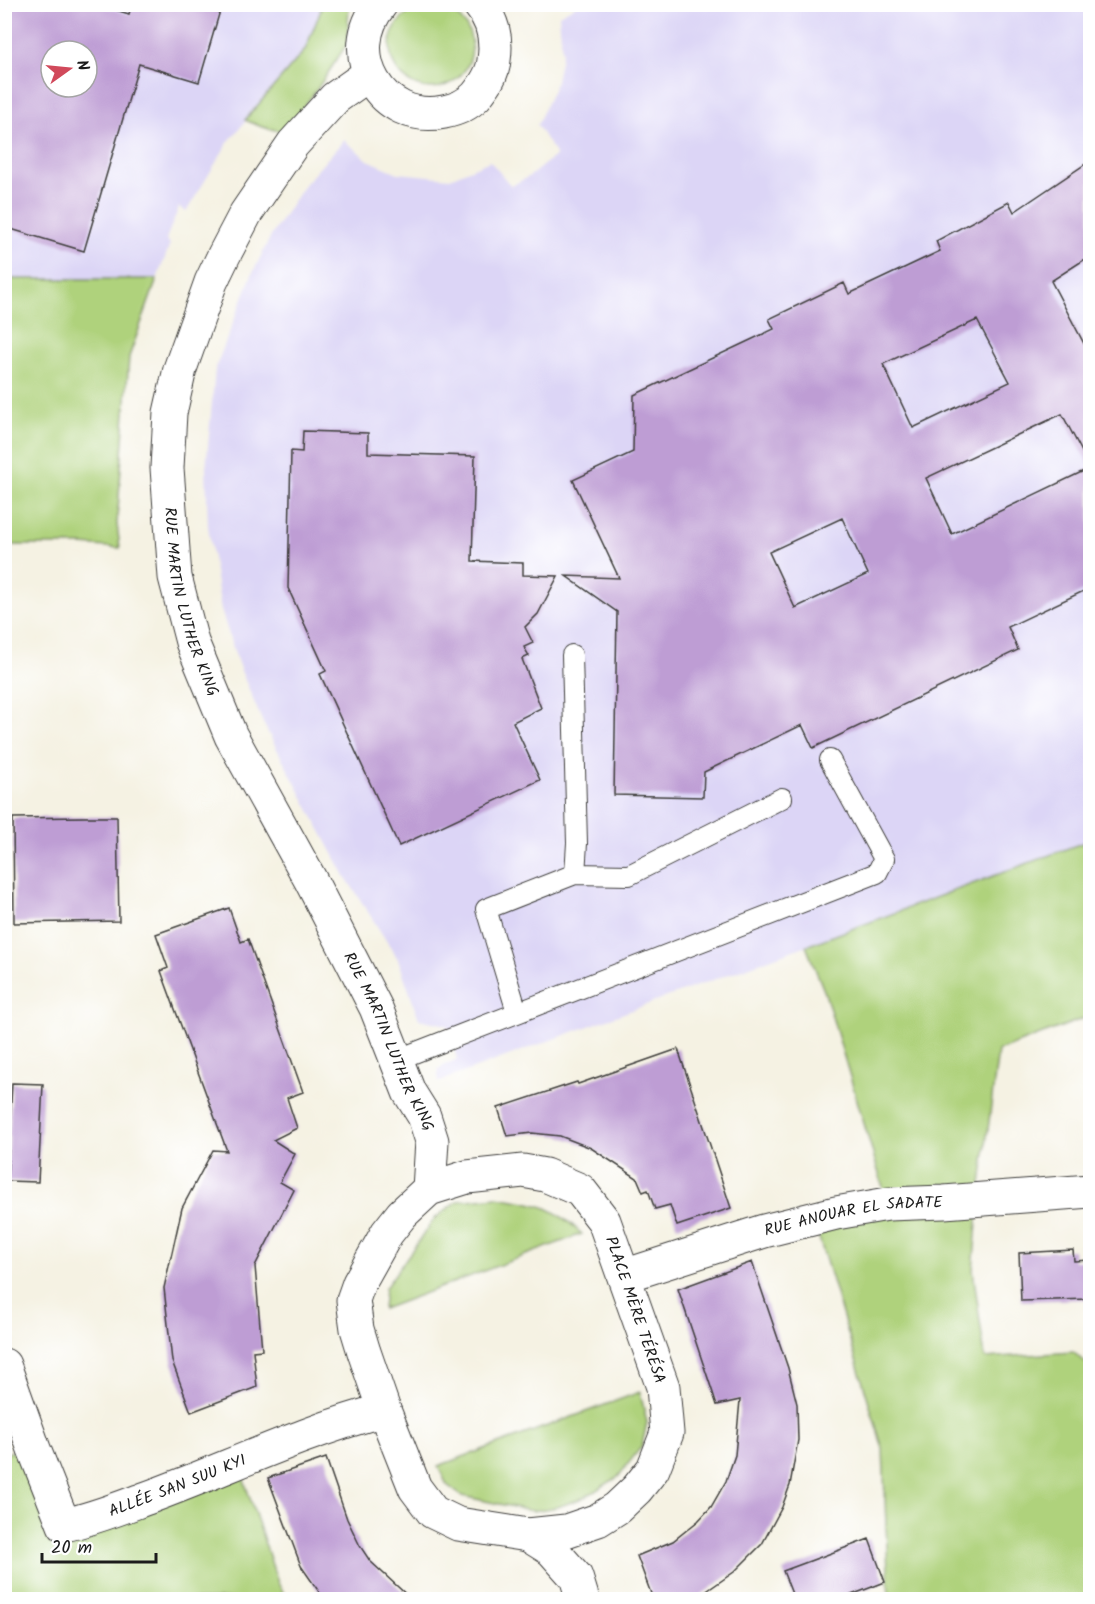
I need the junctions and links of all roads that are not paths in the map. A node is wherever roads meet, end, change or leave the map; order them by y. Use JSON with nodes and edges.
{"nodes":[{"id":1,"x":486,"y":6,"type":"edge"},
{"id":2,"x":375,"y":7,"type":"edge"},
{"id":3,"x":369,"y":74,"type":"junction"},
{"id":4,"x":572,"y":655,"type":"dead end"},
{"id":5,"x":830,"y":760,"type":"dead end"},
{"id":6,"x":782,"y":798,"type":"dead end"},
{"id":7,"x":575,"y":874,"type":"junction"},
{"id":8,"x":517,"y":1012,"type":"junction"},
{"id":9,"x":396,"y":1060,"type":"junction"},
{"id":10,"x":432,"y":1140,"type":"junction"},
{"id":11,"x":467,"y":1177,"type":"junction"},
{"id":12,"x":429,"y":1189,"type":"junction"},
{"id":13,"x":1090,"y":1191,"type":"edge"},
{"id":14,"x":624,"y":1276,"type":"junction"},
{"id":15,"x":4,"y":1365,"type":"edge"},
{"id":16,"x":384,"y":1410,"type":"junction"},
{"id":17,"x":598,"y":1520,"type":"junction"},
{"id":18,"x":528,"y":1535,"type":"junction"},
{"id":19,"x":580,"y":1588,"type":"edge"}],
"edges":[{"from":1,"to":3,"type":"street"},
{"from":2,"to":3,"type":"street"},
{"from":3,"to":9,"type":"street","name":"RUE MARTIN LUTHER KING"},
{"from":4,"to":7,"type":"lane"},
{"from":5,"to":8,"type":"lane"},
{"from":6,"to":7,"type":"lane"},
{"from":7,"to":8,"type":"lane"},
{"from":8,"to":9,"type":"lane"},
{"from":9,"to":10,"type":"street","name":"RUE MARTIN LUTHER KING"},
{"from":10,"to":11,"type":"street"},
{"from":10,"to":12,"type":"street"},
{"from":11,"to":12,"type":"street","name":"PLACE MÈRE TÉRÉSA"},
{"from":11,"to":14,"type":"street","name":"PLACE MÈRE TÉRÉSA"},
{"from":12,"to":16,"type":"street","name":"PLACE MÈRE TÉRÉSA"},
{"from":13,"to":14,"type":"street","name":"RUE ANOUAR EL SADATE"},
{"from":14,"to":17,"type":"street","name":"PLACE MÈRE TÉRÉSA"},
{"from":15,"to":16,"type":"street","name":"ALLÉE SAN SUU KYI"},
{"from":16,"to":18,"type":"street","name":"PLACE MÈRE TÉRÉSA"},
{"from":17,"to":18,"type":"street","name":"PLACE MÈRE TÉRÉSA"},
{"from":17,"to":19,"type":"street"},
{"from":18,"to":19,"type":"street"}]}
